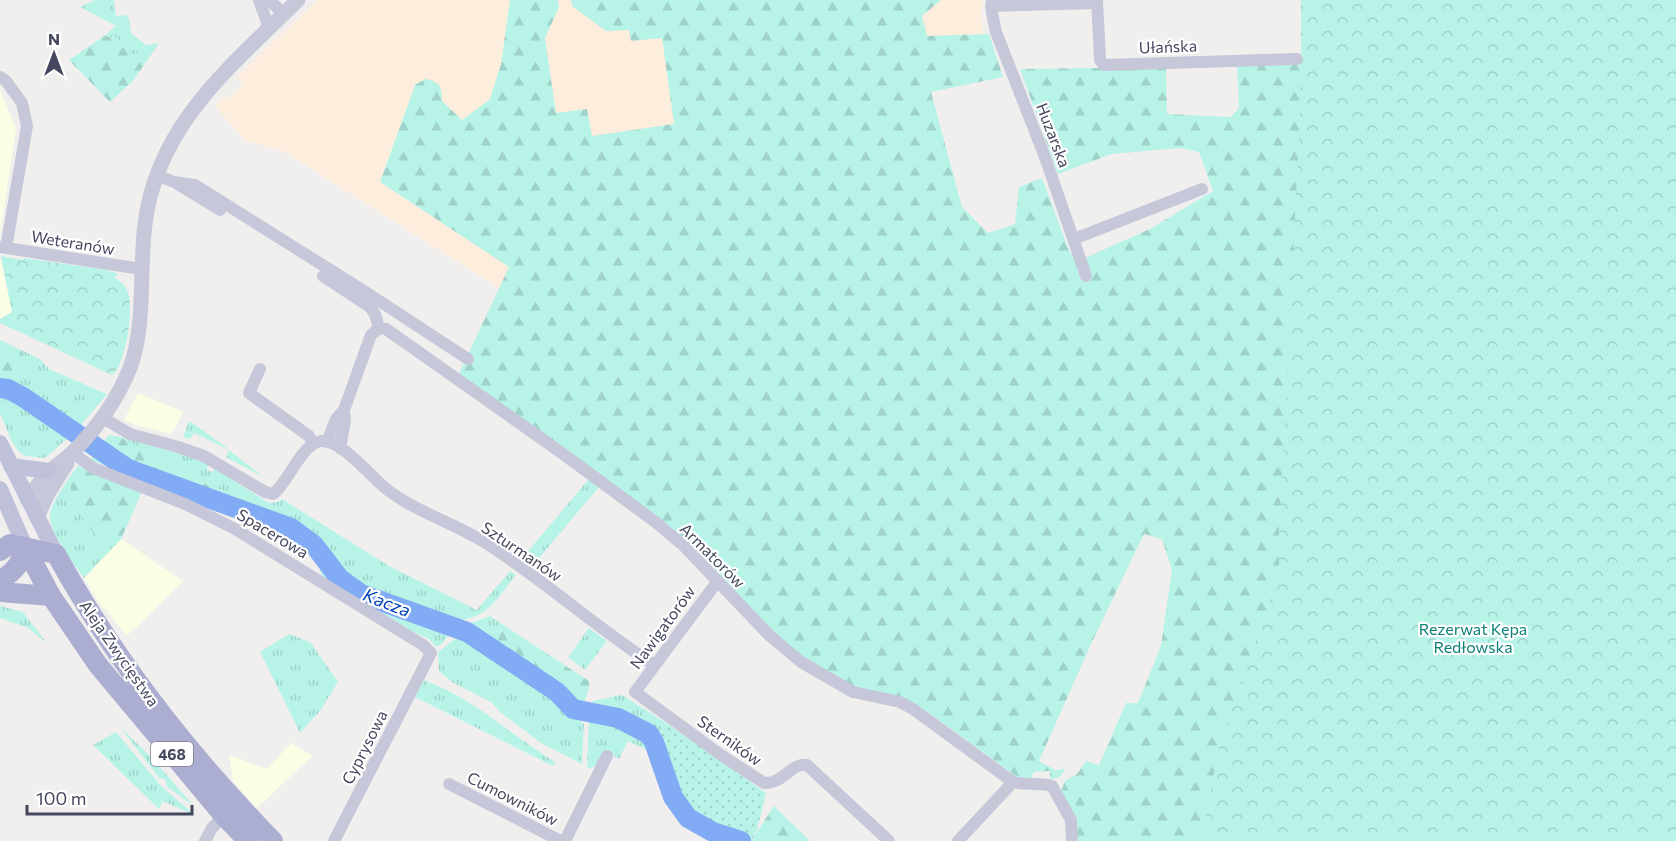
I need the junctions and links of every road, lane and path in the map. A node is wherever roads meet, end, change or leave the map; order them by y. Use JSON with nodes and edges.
{"nodes":[{"id":1,"x":259,"y":0,"type":"edge"},
{"id":2,"x":269,"y":0,"type":"edge"},
{"id":3,"x":298,"y":0,"type":"edge"},
{"id":4,"x":1097,"y":1,"type":"edge"},
{"id":5,"x":992,"y":3,"type":"edge"},
{"id":6,"x":284,"y":14,"type":"junction"},
{"id":7,"x":269,"y":28,"type":"junction"},
{"id":8,"x":1297,"y":59,"type":"dead end"},
{"id":9,"x":3,"y":79,"type":"edge"},
{"id":10,"x":156,"y":175,"type":"junction"},
{"id":11,"x":174,"y":182,"type":"junction"},
{"id":12,"x":1202,"y":189,"type":"dead end"},
{"id":13,"x":1074,"y":239,"type":"junction"},
{"id":14,"x":3,"y":247,"type":"edge"},
{"id":15,"x":141,"y":269,"type":"junction"},
{"id":16,"x":1086,"y":276,"type":"dead end"},
{"id":17,"x":405,"y":318,"type":"junction"},
{"id":18,"x":379,"y":328,"type":"junction"},
{"id":19,"x":394,"y":335,"type":"junction"},
{"id":20,"x":468,"y":359,"type":"dead end"},
{"id":21,"x":260,"y":369,"type":"dead end"},
{"id":22,"x":344,"y":410,"type":"junction"},
{"id":23,"x":103,"y":418,"type":"junction"},
{"id":24,"x":0,"y":442,"type":"edge"},
{"id":25,"x":327,"y":442,"type":"junction"},
{"id":26,"x":314,"y":443,"type":"junction"},
{"id":27,"x":340,"y":448,"type":"junction"},
{"id":28,"x":74,"y":451,"type":"junction"},
{"id":29,"x":11,"y":466,"type":"junction"},
{"id":30,"x":49,"y":471,"type":"junction"},
{"id":31,"x":0,"y":489,"type":"edge"},
{"id":32,"x":27,"y":500,"type":"junction"},
{"id":33,"x":37,"y":518,"type":"junction"},
{"id":34,"x":15,"y":525,"type":"junction"},
{"id":35,"x":10,"y":548,"type":"edge"},
{"id":36,"x":56,"y":554,"type":"junction"},
{"id":37,"x":0,"y":580,"type":"edge"},
{"id":38,"x":717,"y":582,"type":"junction"},
{"id":39,"x":0,"y":592,"type":"edge"},
{"id":40,"x":51,"y":596,"type":"junction"},
{"id":41,"x":654,"y":665,"type":"junction"},
{"id":42,"x":424,"y":668,"type":"joint"},
{"id":43,"x":635,"y":692,"type":"joint"},
{"id":44,"x":607,"y":756,"type":"dead end"},
{"id":45,"x":1014,"y":782,"type":"junction"},
{"id":46,"x":449,"y":784,"type":"dead end"},
{"id":47,"x":224,"y":816,"type":"junction"},
{"id":48,"x":205,"y":841,"type":"edge"},
{"id":49,"x":248,"y":841,"type":"edge"},
{"id":50,"x":273,"y":841,"type":"edge"},
{"id":51,"x":334,"y":841,"type":"edge"},
{"id":52,"x":563,"y":841,"type":"edge"},
{"id":53,"x":889,"y":841,"type":"edge"},
{"id":54,"x":958,"y":841,"type":"edge"},
{"id":55,"x":1072,"y":841,"type":"edge"}],
"edges":[{"from":1,"to":7,"type":"street"},
{"from":2,"to":6,"type":"street"},
{"from":3,"to":6,"type":"street"},
{"from":4,"to":5,"type":"street","name":"Huzarska"},
{"from":4,"to":8,"type":"street","name":"Ułańska"},
{"from":5,"to":13,"type":"street","name":"Huzarska"},
{"from":6,"to":7,"type":"street"},
{"from":7,"to":10,"type":"street"},
{"from":9,"to":14,"type":"street"},
{"from":10,"to":11,"type":"street"},
{"from":10,"to":15,"type":"street"},
{"from":11,"to":17,"type":"street"},
{"from":11,"to":18,"type":"street"},
{"from":12,"to":13,"type":"street"},
{"from":13,"to":16,"type":"street","name":"Huzarska"},
{"from":14,"to":15,"type":"street","name":"Weteranów"},
{"from":15,"to":23,"type":"street"},
{"from":17,"to":19,"type":"street"},
{"from":17,"to":20,"type":"street"},
{"from":18,"to":19,"type":"street","name":"Armatorów"},
{"from":18,"to":22,"type":"street"},
{"from":19,"to":38,"type":"street","name":"Armatorów"},
{"from":21,"to":26,"type":"street"},
{"from":22,"to":25,"type":"street"},
{"from":22,"to":27,"type":"street"},
{"from":23,"to":26,"type":"street"},
{"from":23,"to":28,"type":"street"},
{"from":24,"to":29,"type":"main road","name":"Aleja Zwycięstwa","number":"468"},
{"from":25,"to":26,"type":"street","name":"Szturmanów"},
{"from":25,"to":27,"type":"street","name":"Szturmanów"},
{"from":27,"to":41,"type":"street","name":"Szturmanów"},
{"from":28,"to":30,"type":"street"},
{"from":28,"to":33,"type":"street"},
{"from":28,"to":42,"type":"street","name":"Spacerowa"},
{"from":29,"to":30,"type":"main road"},
{"from":29,"to":32,"type":"main road","name":"Aleja Zwycięstwa","number":"468"},
{"from":30,"to":32,"type":"street"},
{"from":31,"to":34,"type":"main road","name":"Aleja Zwycięstwa","number":"468"},
{"from":32,"to":33,"type":"main road","name":"Aleja Zwycięstwa","number":"468"},
{"from":32,"to":34,"type":"main road"},
{"from":33,"to":34,"type":"main road"},
{"from":33,"to":35,"type":"main road"},
{"from":33,"to":36,"type":"main road","name":"Aleja Zwycięstwa","number":"468"},
{"from":34,"to":35,"type":"main road","name":"Aleja Zwycięstwa","number":"468"},
{"from":35,"to":36,"type":"main road"},
{"from":35,"to":37,"type":"main road"},
{"from":35,"to":40,"type":"main road","name":"Aleja Zwycięstwa","number":"468"},
{"from":36,"to":50,"type":"main road","name":"Aleja Zwycięstwa","number":"468"},
{"from":38,"to":41,"type":"street","name":"Nawigatorów"},
{"from":38,"to":45,"type":"street","name":"Armatorów"},
{"from":39,"to":40,"type":"main road"},
{"from":40,"to":47,"type":"main road","name":"Aleja Zwycięstwa","number":"468"},
{"from":41,"to":43,"type":"street","name":"Nawigatorów"},
{"from":42,"to":51,"type":"street","name":"Cyprysowa"},
{"from":43,"to":53,"type":"street","name":"Sterników"},
{"from":44,"to":52,"type":"street"},
{"from":45,"to":54,"type":"street"},
{"from":45,"to":55,"type":"street"},
{"from":46,"to":52,"type":"street","name":"Cumowników"},
{"from":47,"to":48,"type":"street"},
{"from":47,"to":49,"type":"main road","name":"Aleja Zwycięstwa","number":"468"}]}
